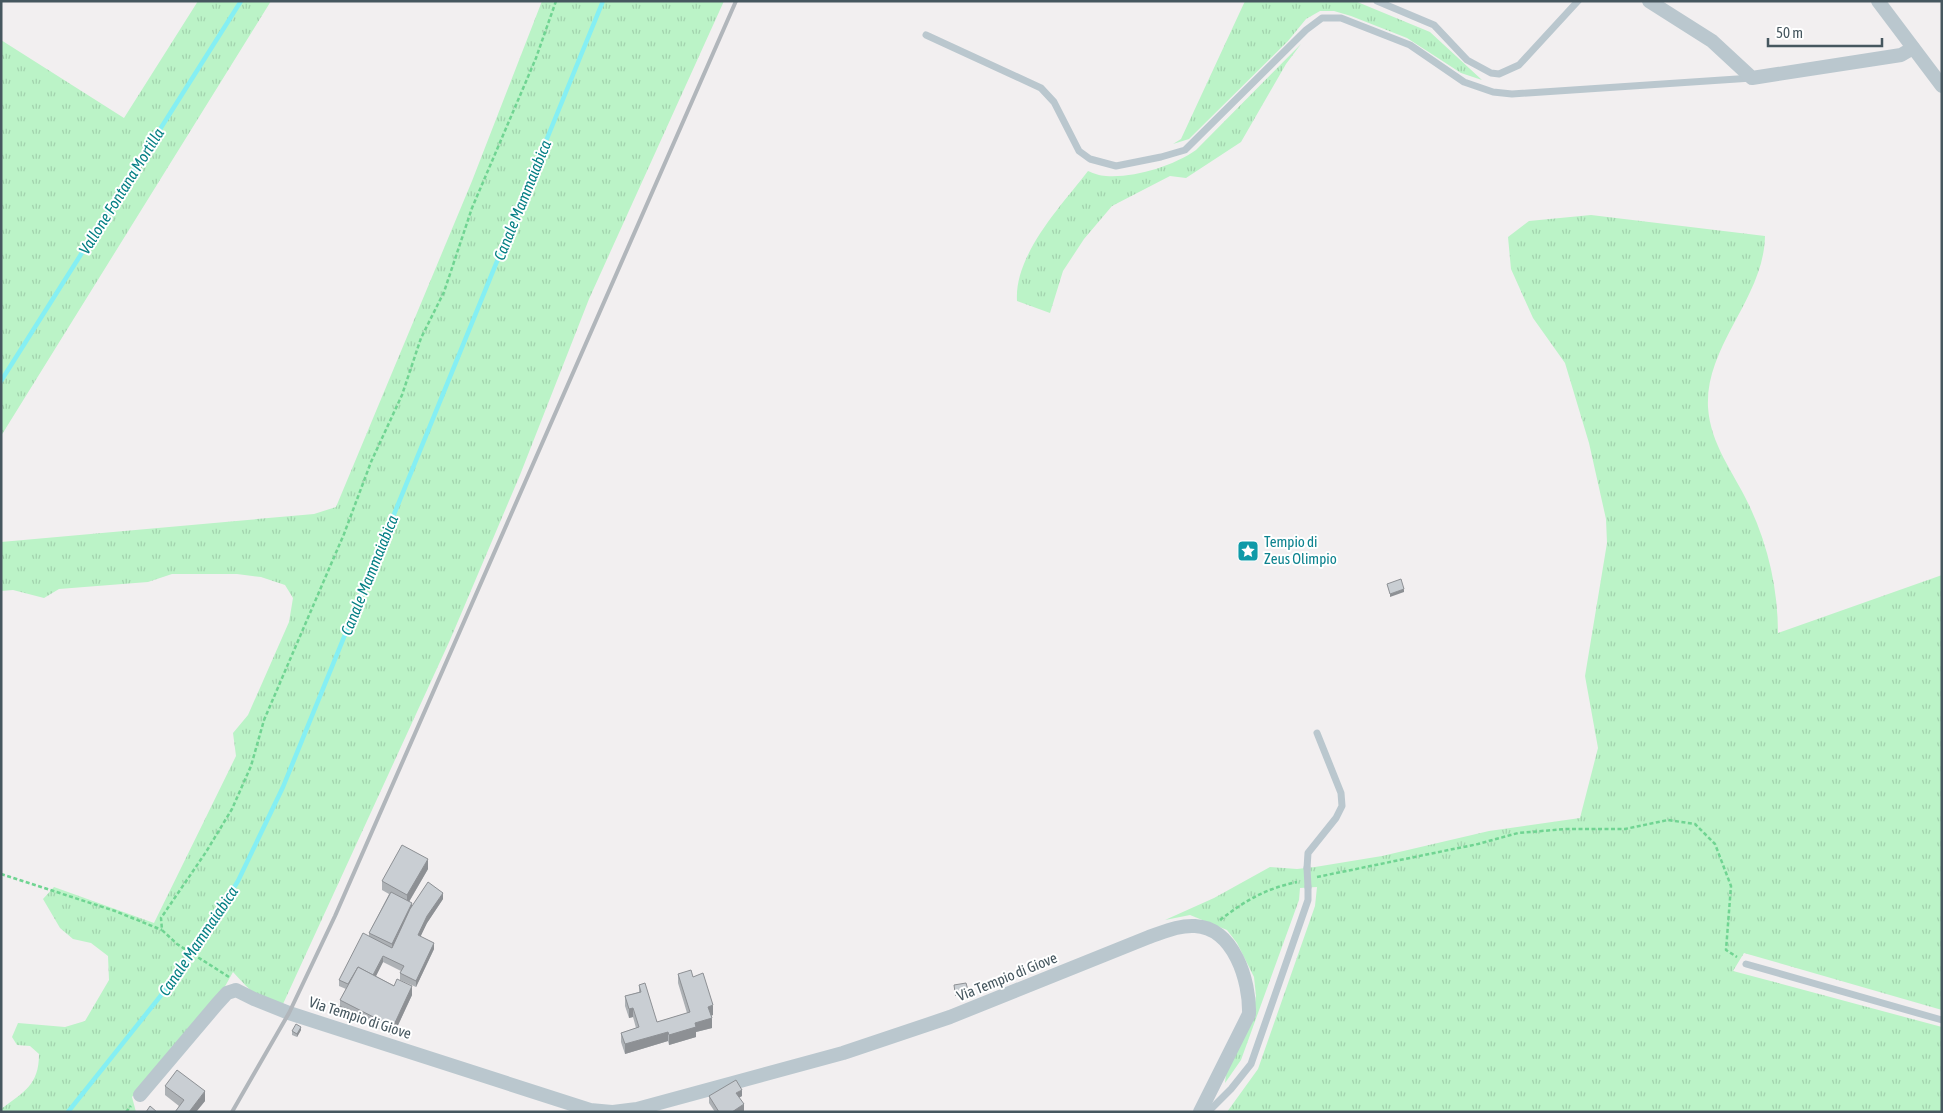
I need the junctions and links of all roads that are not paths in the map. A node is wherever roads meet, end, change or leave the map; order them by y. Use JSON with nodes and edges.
{"nodes":[{"id":1,"x":1377,"y":1,"type":"edge"},
{"id":2,"x":1578,"y":1,"type":"edge"},
{"id":3,"x":1649,"y":1,"type":"edge"},
{"id":4,"x":1878,"y":1,"type":"edge"},
{"id":5,"x":926,"y":35,"type":"dead end"},
{"id":6,"x":1913,"y":48,"type":"junction"},
{"id":7,"x":1752,"y":78,"type":"junction"},
{"id":8,"x":1942,"y":86,"type":"edge"},
{"id":9,"x":1317,"y":732,"type":"dead end"},
{"id":10,"x":1746,"y":964,"type":"road end"},
{"id":11,"x":1942,"y":1020,"type":"edge"},
{"id":12,"x":140,"y":1095,"type":"dead end"},
{"id":13,"x":613,"y":1112,"type":"edge"},
{"id":14,"x":1200,"y":1112,"type":"edge"},
{"id":15,"x":1208,"y":1112,"type":"edge"}],
"edges":[{"from":1,"to":2,"type":"lane"},
{"from":3,"to":7,"type":"street"},
{"from":4,"to":6,"type":"street"},
{"from":5,"to":7,"type":"lane"},
{"from":6,"to":7,"type":"street"},
{"from":6,"to":8,"type":"street"},
{"from":9,"to":15,"type":"lane","bridge":true},
{"from":10,"to":11,"type":"lane"},
{"from":12,"to":13,"type":"street","name":"Via Tempio di Giove"},
{"from":13,"to":14,"type":"street","name":"Via Tempio di Giove"}]}
